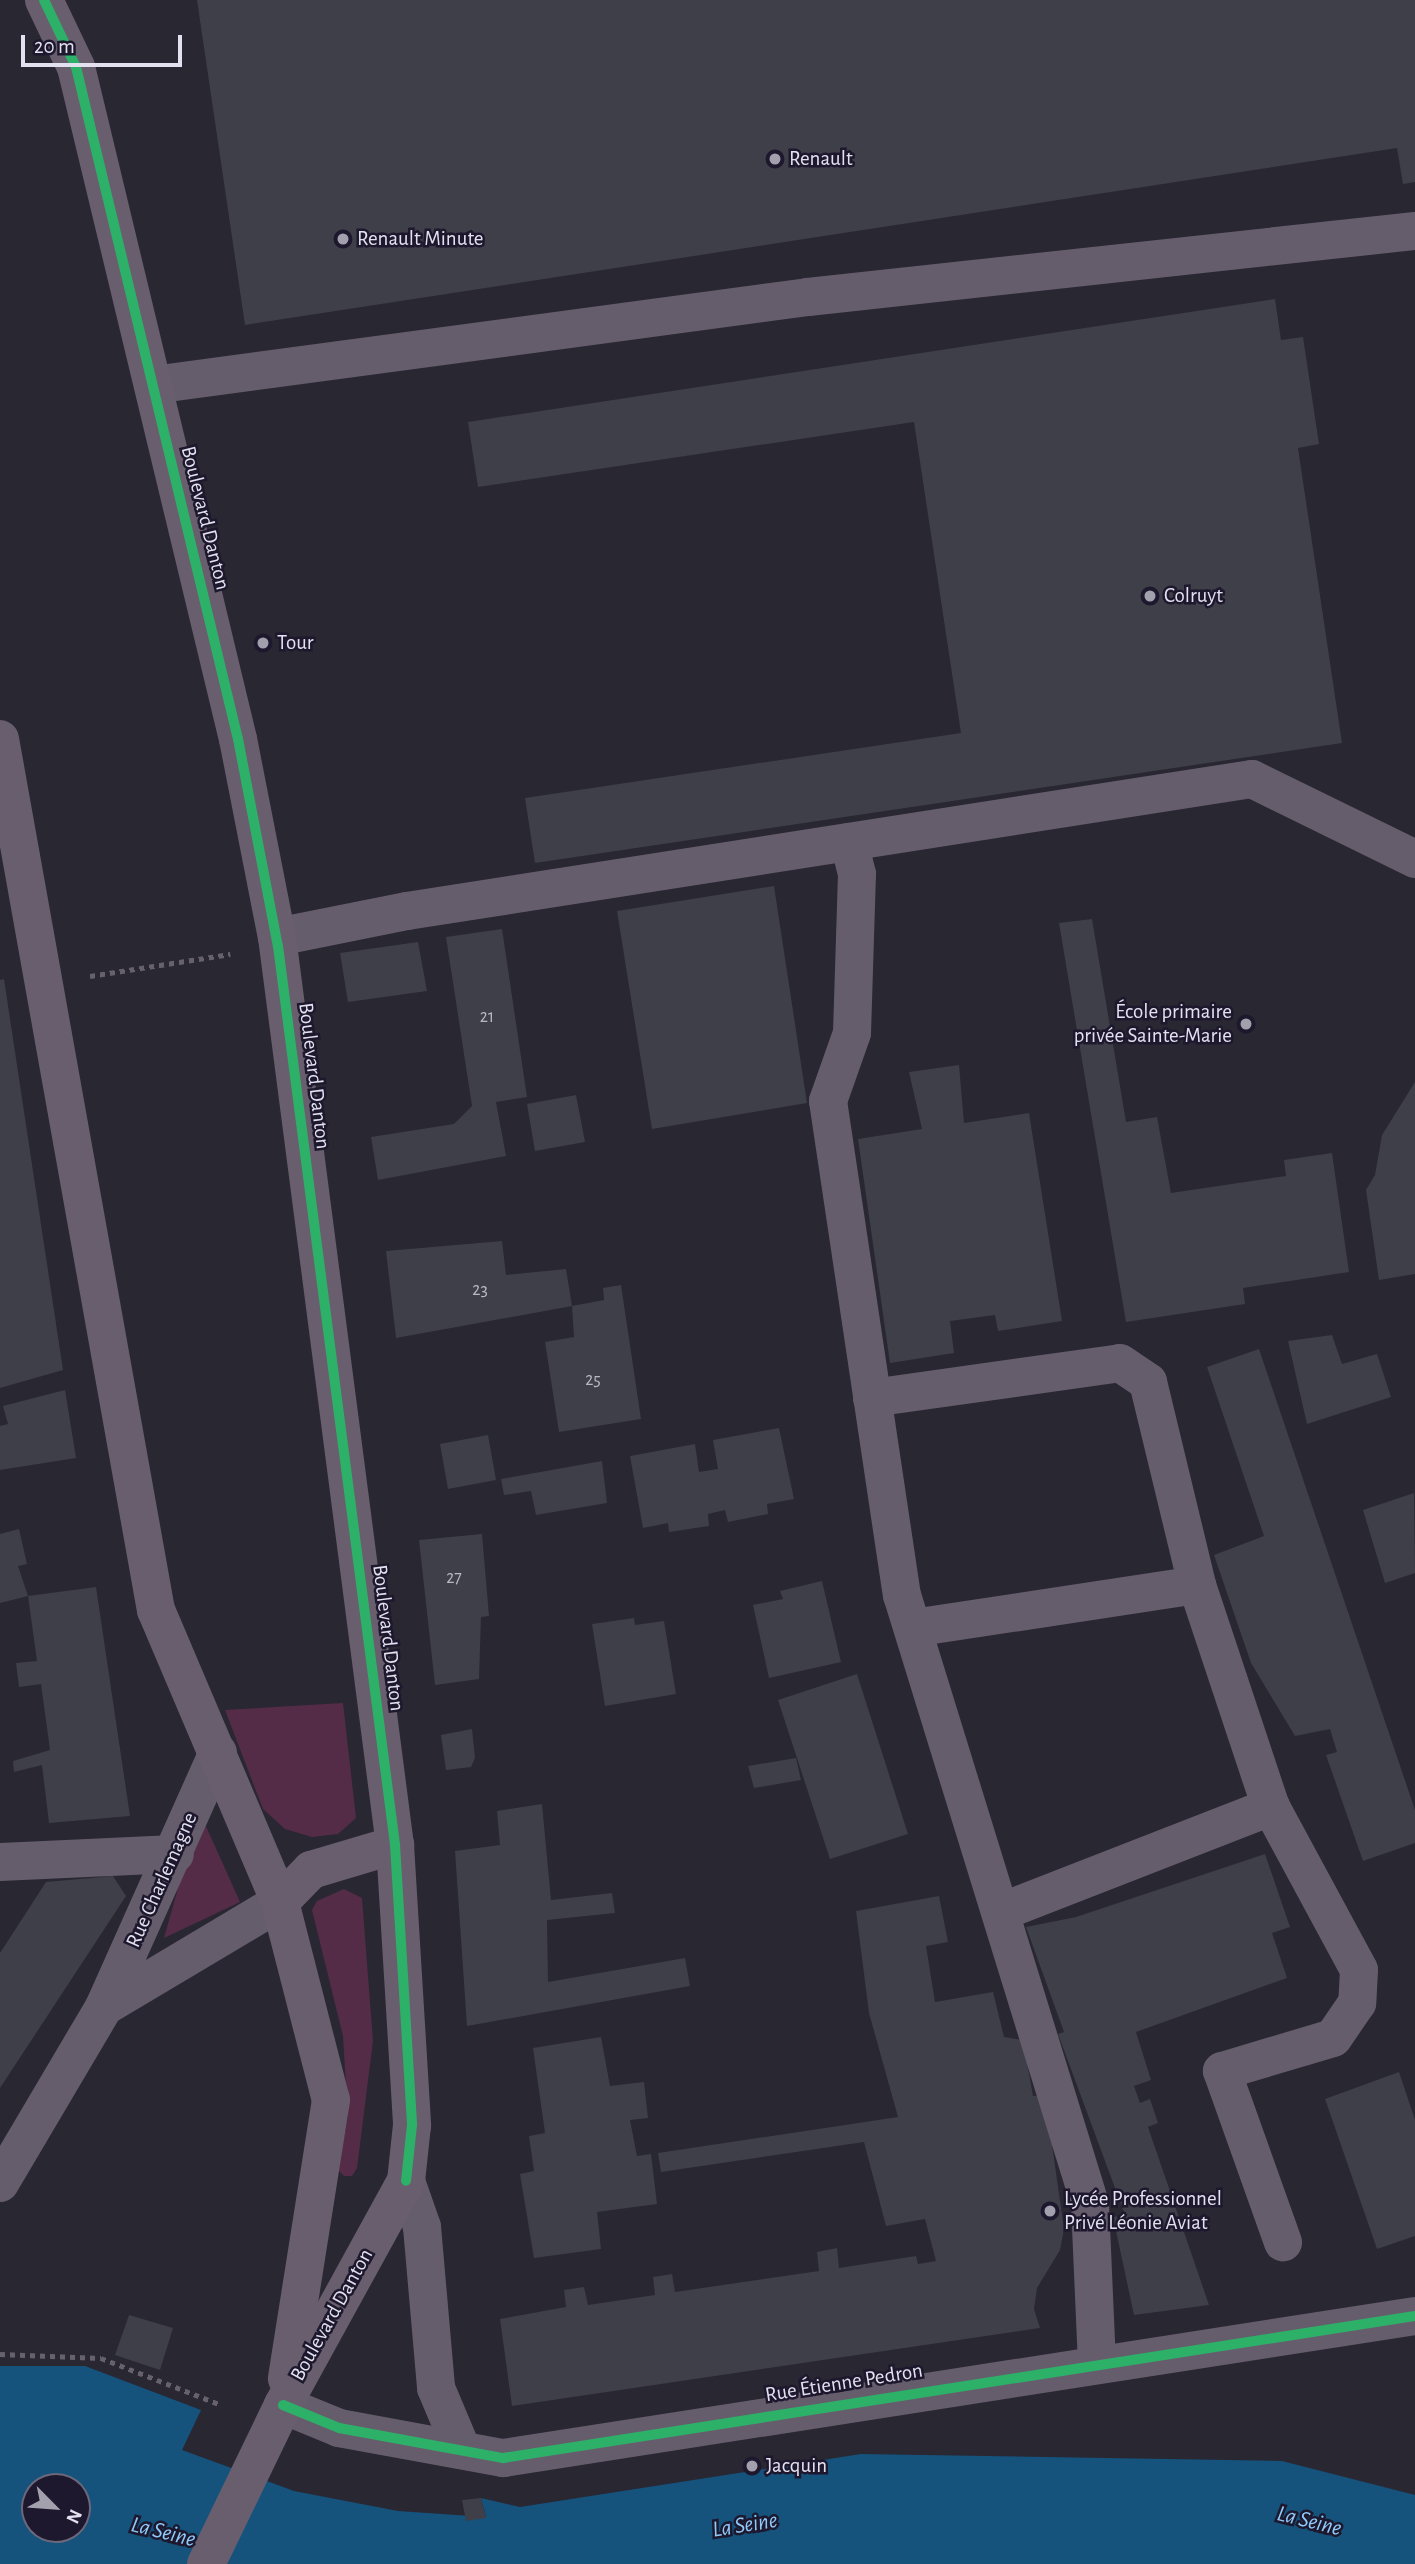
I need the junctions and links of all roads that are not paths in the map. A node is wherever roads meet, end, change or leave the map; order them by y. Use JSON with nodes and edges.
{"nodes":[{"id":1,"x":44,"y":0,"type":"edge"},
{"id":2,"x":1415,"y":231,"type":"edge"},
{"id":3,"x":153,"y":385,"type":"junction"},
{"id":4,"x":0,"y":738,"type":"edge"},
{"id":5,"x":849,"y":842,"type":"junction"},
{"id":6,"x":1415,"y":859,"type":"edge"},
{"id":7,"x":277,"y":937,"type":"junction"},
{"id":8,"x":872,"y":1398,"type":"junction"},
{"id":9,"x":1197,"y":1586,"type":"junction"},
{"id":10,"x":913,"y":1628,"type":"junction"},
{"id":11,"x":218,"y":1752,"type":"junction"},
{"id":12,"x":1271,"y":1807,"type":"junction"},
{"id":13,"x":395,"y":1845,"type":"junction"},
{"id":14,"x":174,"y":1854,"type":"junction"},
{"id":15,"x":0,"y":1862,"type":"edge"},
{"id":16,"x":280,"y":1902,"type":"junction"},
{"id":17,"x":1001,"y":1912,"type":"junction"},
{"id":18,"x":104,"y":2007,"type":"junction"},
{"id":19,"x":406,"y":2181,"type":"junction"},
{"id":20,"x":0,"y":2183,"type":"edge"},
{"id":21,"x":1283,"y":2242,"type":"dead end"},
{"id":22,"x":1415,"y":2316,"type":"edge"},
{"id":23,"x":1097,"y":2364,"type":"junction"},
{"id":24,"x":283,"y":2405,"type":"junction"},
{"id":25,"x":462,"y":2450,"type":"junction"},
{"id":26,"x":206,"y":2564,"type":"edge"}],
"edges":[{"from":1,"to":3,"type":"main road","name":"Boulevard Danton"},
{"from":2,"to":3,"type":"street"},
{"from":3,"to":7,"type":"main road","name":"Boulevard Danton"},
{"from":4,"to":11,"type":"main road","name":"Boulevard Danton"},
{"from":5,"to":6,"type":"street"},
{"from":5,"to":7,"type":"street"},
{"from":5,"to":8,"type":"street"},
{"from":7,"to":13,"type":"main road","name":"Boulevard Danton"},
{"from":8,"to":9,"type":"street"},
{"from":8,"to":10,"type":"street"},
{"from":9,"to":10,"type":"street"},
{"from":9,"to":12,"type":"street"},
{"from":10,"to":17,"type":"street"},
{"from":11,"to":14,"type":"street","name":"Rue Charlemagne"},
{"from":11,"to":16,"type":"main road","name":"Boulevard Danton"},
{"from":12,"to":17,"type":"street"},
{"from":12,"to":21,"type":"street"},
{"from":13,"to":16,"type":"main road"},
{"from":13,"to":19,"type":"main road","name":"Boulevard Danton"},
{"from":14,"to":15,"type":"street"},
{"from":14,"to":18,"type":"street","name":"Rue Charlemagne"},
{"from":16,"to":18,"type":"street","name":"Rue Charlemagne"},
{"from":16,"to":24,"type":"main road","name":"Boulevard Danton"},
{"from":17,"to":23,"type":"street"},
{"from":18,"to":20,"type":"street","name":"Rue Charlemagne"},
{"from":19,"to":24,"type":"main road","name":"Boulevard Danton"},
{"from":19,"to":25,"type":"street"},
{"from":22,"to":23,"type":"street","name":"Rue Étienne Pedron"},
{"from":23,"to":25,"type":"street","name":"Rue Étienne Pedron"},
{"from":24,"to":25,"type":"street","name":"Rue Étienne Pedron"},
{"from":24,"to":26,"type":"main road"}]}
